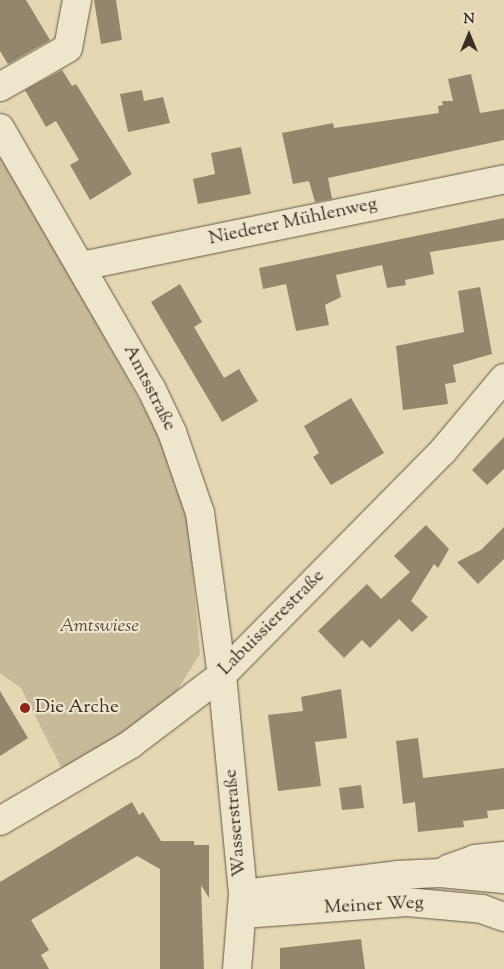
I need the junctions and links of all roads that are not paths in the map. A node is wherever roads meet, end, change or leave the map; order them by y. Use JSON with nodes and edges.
{"nodes":[{"id":1,"x":77,"y":0,"type":"edge"},
{"id":2,"x":0,"y":87,"type":"edge"},
{"id":3,"x":0,"y":128,"type":"edge"},
{"id":4,"x":504,"y":179,"type":"edge"},
{"id":5,"x":82,"y":266,"type":"junction"},
{"id":6,"x":504,"y":378,"type":"edge"},
{"id":7,"x":222,"y":675,"type":"junction"},
{"id":8,"x":0,"y":821,"type":"edge"},
{"id":9,"x":504,"y":856,"type":"edge"},
{"id":10,"x":440,"y":873,"type":"junction"},
{"id":11,"x":504,"y":879,"type":"edge"},
{"id":12,"x":243,"y":904,"type":"junction"},
{"id":13,"x":504,"y":917,"type":"edge"},
{"id":14,"x":237,"y":969,"type":"edge"}],
"edges":[{"from":1,"to":2,"type":"street"},
{"from":3,"to":5,"type":"street","name":"Amtsstraße"},
{"from":4,"to":5,"type":"street","name":"Niederer Mühlenweg"},
{"from":5,"to":7,"type":"street","name":"Amtsstraße"},
{"from":6,"to":7,"type":"street","name":"Labuissierestraße"},
{"from":7,"to":8,"type":"street","name":"Labuissierestraße"},
{"from":7,"to":12,"type":"street","name":"Wasserstraße"},
{"from":9,"to":10,"type":"street","name":"Wasserstraße"},
{"from":10,"to":11,"type":"street","name":"Wasserstraße"},
{"from":10,"to":12,"type":"street","name":"Wasserstraße"},
{"from":12,"to":13,"type":"street","name":"Meiner Weg"},
{"from":12,"to":14,"type":"street"}]}
